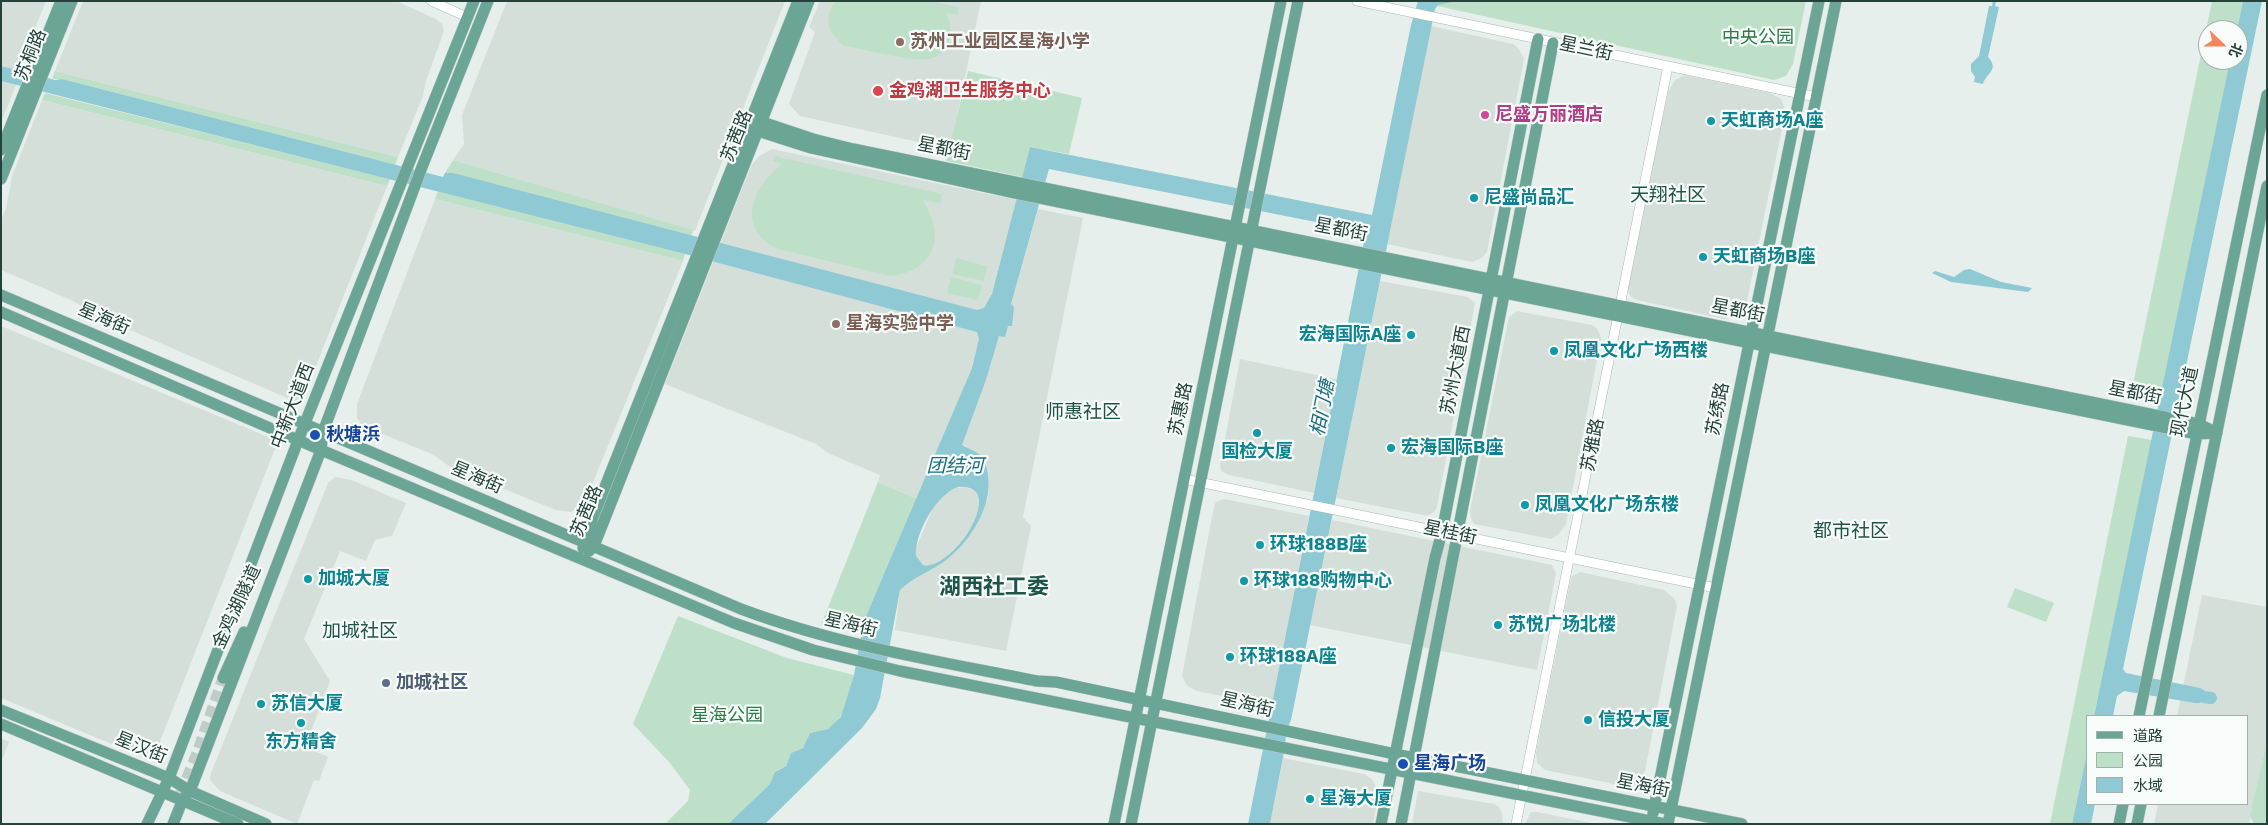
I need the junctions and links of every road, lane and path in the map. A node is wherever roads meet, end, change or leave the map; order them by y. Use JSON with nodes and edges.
{"nodes":[{"id":1,"x":61,"y":1,"type":"edge"},
{"id":2,"x":72,"y":1,"type":"edge"},
{"id":3,"x":431,"y":1,"type":"edge"},
{"id":4,"x":474,"y":1,"type":"edge"},
{"id":5,"x":488,"y":1,"type":"edge"},
{"id":6,"x":798,"y":1,"type":"edge"},
{"id":7,"x":809,"y":1,"type":"edge"},
{"id":8,"x":1281,"y":1,"type":"edge"},
{"id":9,"x":1298,"y":1,"type":"edge"},
{"id":10,"x":1357,"y":1,"type":"edge"},
{"id":11,"x":1819,"y":1,"type":"edge"},
{"id":12,"x":1836,"y":1,"type":"edge"},
{"id":13,"x":467,"y":17,"type":"junction"},
{"id":14,"x":1538,"y":40,"type":"junction"},
{"id":15,"x":1553,"y":43,"type":"junction"},
{"id":16,"x":47,"y":48,"type":"junction"},
{"id":17,"x":1668,"y":66,"type":"junction"},
{"id":18,"x":1800,"y":93,"type":"junction"},
{"id":19,"x":2267,"y":95,"type":"edge"},
{"id":20,"x":1816,"y":96,"type":"junction"},
{"id":21,"x":24,"y":108,"type":"junction"},
{"id":22,"x":757,"y":125,"type":"junction"},
{"id":23,"x":1,"y":150,"type":"edge"},
{"id":24,"x":1,"y":178,"type":"edge"},
{"id":25,"x":2267,"y":186,"type":"edge"},
{"id":26,"x":1046,"y":193,"type":"junction"},
{"id":27,"x":1235,"y":232,"type":"junction"},
{"id":28,"x":1250,"y":235,"type":"junction"},
{"id":29,"x":1490,"y":284,"type":"junction"},
{"id":30,"x":1506,"y":287,"type":"junction"},
{"id":31,"x":1,"y":295,"type":"edge"},
{"id":32,"x":1620,"y":311,"type":"junction"},
{"id":33,"x":1,"y":312,"type":"edge"},
{"id":34,"x":1750,"y":337,"type":"junction"},
{"id":35,"x":1766,"y":340,"type":"junction"},
{"id":36,"x":305,"y":423,"type":"junction"},
{"id":37,"x":2198,"y":429,"type":"junction"},
{"id":38,"x":323,"y":432,"type":"junction"},
{"id":39,"x":2217,"y":433,"type":"junction"},
{"id":40,"x":299,"y":438,"type":"junction"},
{"id":41,"x":321,"y":450,"type":"junction"},
{"id":42,"x":1184,"y":479,"type":"junction"},
{"id":43,"x":1200,"y":482,"type":"junction"},
{"id":44,"x":1442,"y":532,"type":"junction"},
{"id":45,"x":1457,"y":535,"type":"junction"},
{"id":46,"x":589,"y":544,"type":"junction"},
{"id":47,"x":283,"y":552,"type":"junction"},
{"id":48,"x":1570,"y":558,"type":"junction"},
{"id":49,"x":582,"y":560,"type":"junction"},
{"id":50,"x":1701,"y":584,"type":"junction"},
{"id":51,"x":1716,"y":588,"type":"junction"},
{"id":52,"x":223,"y":678,"type":"tunnel mouth"},
{"id":53,"x":1139,"y":699,"type":"junction"},
{"id":54,"x":1156,"y":703,"type":"junction"},
{"id":55,"x":1,"y":710,"type":"edge"},
{"id":56,"x":2138,"y":715,"type":"edge"},
{"id":57,"x":2159,"y":715,"type":"edge"},
{"id":58,"x":1136,"y":718,"type":"junction"},
{"id":59,"x":1153,"y":722,"type":"junction"},
{"id":60,"x":1,"y":724,"type":"edge"},
{"id":61,"x":1395,"y":754,"type":"junction"},
{"id":62,"x":1414,"y":758,"type":"junction"},
{"id":63,"x":1392,"y":770,"type":"junction"},
{"id":64,"x":1411,"y":773,"type":"junction"},
{"id":65,"x":168,"y":778,"type":"junction"},
{"id":66,"x":1525,"y":780,"type":"junction"},
{"id":67,"x":162,"y":791,"type":"junction"},
{"id":68,"x":186,"y":795,"type":"junction"},
{"id":69,"x":1522,"y":796,"type":"junction"},
{"id":70,"x":2123,"y":805,"type":"edge"},
{"id":71,"x":2141,"y":805,"type":"edge"},
{"id":72,"x":1654,"y":806,"type":"junction"},
{"id":73,"x":1671,"y":809,"type":"junction"},
{"id":74,"x":1651,"y":822,"type":"edge"},
{"id":75,"x":149,"y":824,"type":"edge"},
{"id":76,"x":173,"y":824,"type":"edge"},
{"id":77,"x":238,"y":824,"type":"edge"},
{"id":78,"x":266,"y":824,"type":"edge"},
{"id":79,"x":1114,"y":824,"type":"edge"},
{"id":80,"x":1131,"y":824,"type":"edge"},
{"id":81,"x":1381,"y":824,"type":"edge"},
{"id":82,"x":1401,"y":824,"type":"edge"},
{"id":83,"x":1516,"y":824,"type":"edge"},
{"id":84,"x":1666,"y":824,"type":"edge"},
{"id":85,"x":1742,"y":824,"type":"edge"},
{"id":86,"x":2119,"y":824,"type":"edge"},
{"id":87,"x":2137,"y":824,"type":"edge"}],
"edges":[{"from":1,"to":16,"type":"main road","name":"苏桐路"},
{"from":2,"to":16,"type":"main road","name":"苏桐路"},
{"from":3,"to":13,"type":"street"},
{"from":4,"to":13,"type":"main road","name":"中新大道西"},
{"from":5,"to":38,"type":"main road","name":"中新大道西"},
{"from":6,"to":22,"type":"main road","name":"苏茜路"},
{"from":7,"to":22,"type":"main road","name":"苏茜路"},
{"from":8,"to":27,"type":"main road","name":"苏惠路"},
{"from":9,"to":28,"type":"main road","name":"苏惠路"},
{"from":10,"to":14,"type":"street","name":"星兰街"},
{"from":11,"to":18,"type":"main road","name":"苏绣路"},
{"from":12,"to":20,"type":"main road","name":"苏绣路"},
{"from":13,"to":36,"type":"main road","name":"中新大道西"},
{"from":14,"to":15,"type":"street","name":"星兰街"},
{"from":14,"to":29,"type":"main road","name":"苏州大道西"},
{"from":15,"to":17,"type":"street","name":"星兰街"},
{"from":15,"to":30,"type":"main road","name":"苏州大道西"},
{"from":16,"to":21,"type":"main road","name":"苏桐路"},
{"from":17,"to":18,"type":"street","name":"星兰街"},
{"from":17,"to":32,"type":"street","name":"苏雅路"},
{"from":18,"to":20,"type":"street","name":"星兰街"},
{"from":18,"to":34,"type":"main road","name":"苏绣路"},
{"from":19,"to":37,"type":"main road","name":"现代大道"},
{"from":20,"to":35,"type":"main road","name":"苏绣路"},
{"from":21,"to":23,"type":"main road","name":"苏桐路"},
{"from":21,"to":24,"type":"main road","name":"苏桐路"},
{"from":22,"to":26,"type":"main road","name":"星都街"},
{"from":22,"to":26,"type":"main road","name":"星都街"},
{"from":22,"to":46,"type":"main road","name":"苏茜路"},
{"from":25,"to":39,"type":"main road"},
{"from":26,"to":27,"type":"main road","name":"星都街"},
{"from":27,"to":28,"type":"main road","name":"星都街"},
{"from":27,"to":42,"type":"main road","name":"苏惠路"},
{"from":28,"to":29,"type":"main road","name":"星都街"},
{"from":28,"to":43,"type":"main road","name":"苏惠路"},
{"from":29,"to":30,"type":"main road","name":"星都街"},
{"from":29,"to":44,"type":"main road","name":"苏州大道西"},
{"from":30,"to":32,"type":"main road","name":"星都街"},
{"from":30,"to":45,"type":"main road","name":"苏州大道西"},
{"from":31,"to":36,"type":"main road","name":"星海街"},
{"from":32,"to":34,"type":"main road","name":"星都街"},
{"from":32,"to":48,"type":"street","name":"苏雅路"},
{"from":33,"to":40,"type":"main road","name":"星海街"},
{"from":34,"to":35,"type":"main road","name":"星都街"},
{"from":34,"to":50,"type":"main road","name":"苏绣路"},
{"from":35,"to":37,"type":"main road","name":"星都街"},
{"from":35,"to":51,"type":"main road","name":"苏绣路"},
{"from":36,"to":38,"type":"main road","name":"星海街"},
{"from":36,"to":40,"type":"main road","name":"中新大道西"},
{"from":37,"to":39,"type":"main road","name":"星都街"},
{"from":37,"to":56,"type":"main road","name":"现代大道"},
{"from":38,"to":41,"type":"main road","name":"中新大道西"},
{"from":38,"to":46,"type":"main road","name":"星海街"},
{"from":39,"to":57,"type":"main road"},
{"from":40,"to":41,"type":"main road","name":"星海街"},
{"from":40,"to":65,"type":"main road","name":"中新大道西"},
{"from":41,"to":47,"type":"main road","name":"中新大道西"},
{"from":41,"to":49,"type":"main road","name":"星海街"},
{"from":42,"to":43,"type":"street","name":"星桂街"},
{"from":42,"to":53,"type":"main road","name":"苏惠路"},
{"from":43,"to":44,"type":"street","name":"星桂街"},
{"from":43,"to":54,"type":"main road","name":"苏惠路"},
{"from":44,"to":45,"type":"street","name":"星桂街"},
{"from":44,"to":61,"type":"main road","name":"苏州大道西"},
{"from":45,"to":48,"type":"street","name":"星桂街"},
{"from":45,"to":62,"type":"main road","name":"苏州大道西"},
{"from":46,"to":49,"type":"main road","name":"苏茜路"},
{"from":46,"to":53,"type":"main road","name":"星海街"},
{"from":47,"to":52,"type":"main road","name":"金鸡湖隧道"},
{"from":47,"to":68,"type":"main road","name":"中新大道西"},
{"from":48,"to":50,"type":"street","name":"星桂街"},
{"from":48,"to":66,"type":"street","name":"苏雅路"},
{"from":49,"to":58,"type":"main road","name":"星海街"},
{"from":50,"to":51,"type":"street","name":"星桂街"},
{"from":50,"to":72,"type":"main road","name":"苏绣路"},
{"from":51,"to":73,"type":"main road","name":"苏绣路"},
{"from":53,"to":54,"type":"main road","name":"星海街"},
{"from":53,"to":58,"type":"main road","name":"苏惠路"},
{"from":54,"to":59,"type":"main road","name":"苏惠路"},
{"from":54,"to":61,"type":"main road","name":"星海街"},
{"from":55,"to":65,"type":"main road","name":"星汉街"},
{"from":58,"to":59,"type":"main road","name":"星海街"},
{"from":58,"to":79,"type":"main road","name":"苏惠路"},
{"from":59,"to":63,"type":"main road","name":"星海街"},
{"from":59,"to":80,"type":"main road","name":"苏惠路"},
{"from":60,"to":67,"type":"main road","name":"星汉街"},
{"from":61,"to":62,"type":"main road","name":"星海街"},
{"from":61,"to":63,"type":"main road","name":"苏州大道西"},
{"from":62,"to":64,"type":"main road","name":"苏州大道西"},
{"from":62,"to":66,"type":"main road","name":"星海街"},
{"from":63,"to":64,"type":"main road","name":"星海街"},
{"from":63,"to":81,"type":"main road","name":"苏州大道西"},
{"from":64,"to":69,"type":"main road","name":"星海街"},
{"from":64,"to":82,"type":"main road","name":"苏州大道西"},
{"from":65,"to":67,"type":"main road","name":"中新大道西"},
{"from":65,"to":68,"type":"main road","name":"星汉街"},
{"from":66,"to":69,"type":"street","name":"苏雅路"},
{"from":66,"to":72,"type":"main road","name":"星海街"},
{"from":67,"to":68,"type":"main road","name":"星汉街"},
{"from":67,"to":75,"type":"main road","name":"中新大道西"},
{"from":68,"to":76,"type":"main road","name":"中新大道西"},
{"from":68,"to":77,"type":"main road","name":"星汉街"},
{"from":68,"to":78,"type":"main road","name":"星汉街"},
{"from":69,"to":74,"type":"main road","name":"星海街"},
{"from":69,"to":83,"type":"street","name":"苏雅路"},
{"from":70,"to":86,"type":"main road"},
{"from":71,"to":87,"type":"main road"},
{"from":72,"to":73,"type":"main road","name":"星海街"},
{"from":72,"to":74,"type":"main road","name":"苏绣路"},
{"from":73,"to":84,"type":"main road","name":"苏绣路"},
{"from":73,"to":85,"type":"main road","name":"星海街"},
{"from":74,"to":84,"type":"main road","name":"星海街"}]}
